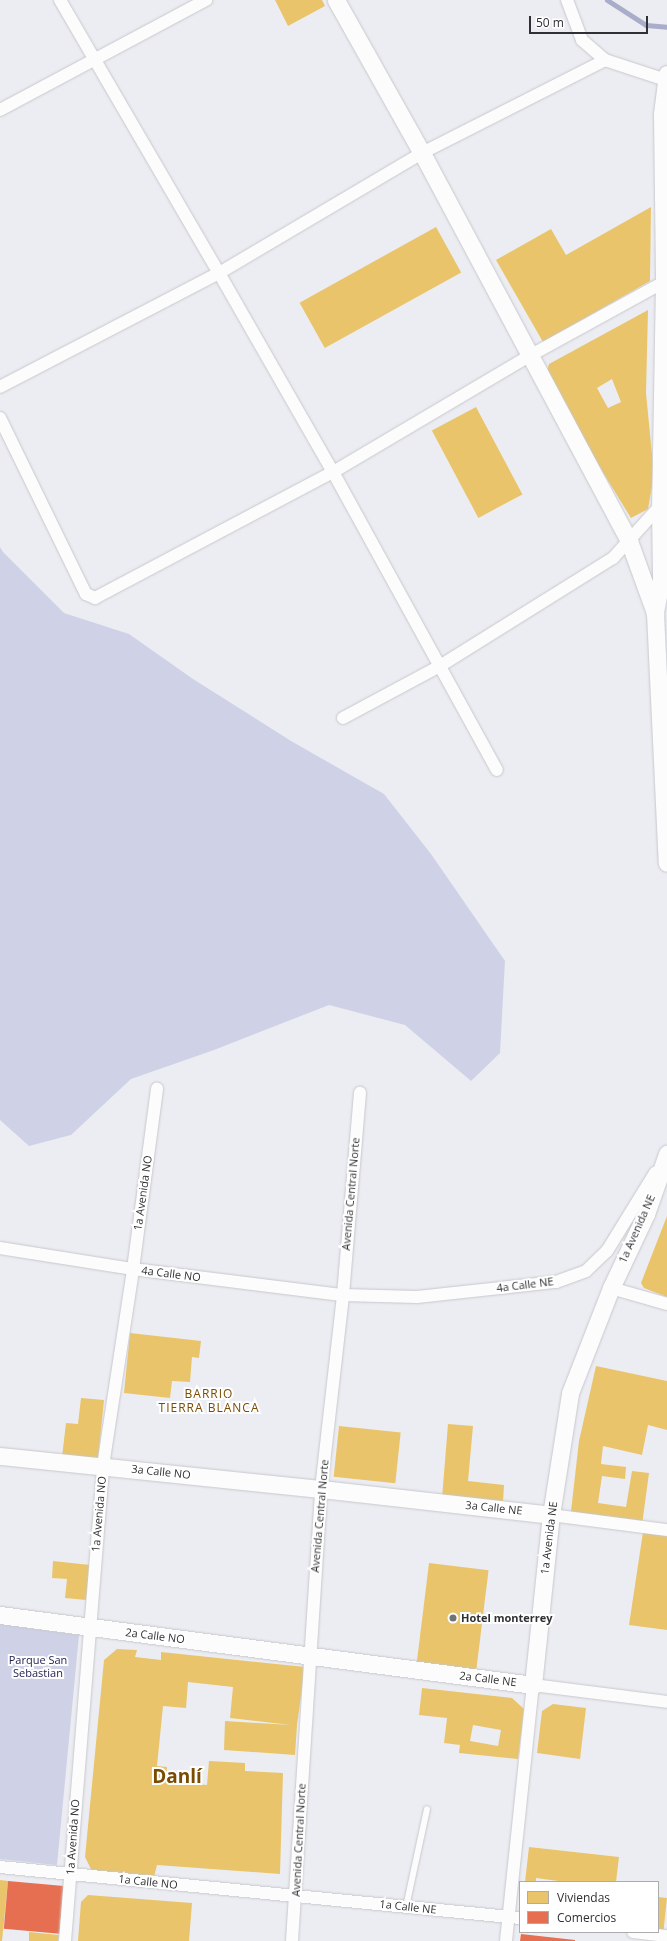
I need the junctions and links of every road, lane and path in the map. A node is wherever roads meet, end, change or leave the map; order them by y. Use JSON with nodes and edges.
{"nodes":[{"id":1,"x":60,"y":0,"type":"edge"},
{"id":2,"x":206,"y":0,"type":"edge"},
{"id":3,"x":336,"y":0,"type":"edge"},
{"id":4,"x":567,"y":0,"type":"edge"},
{"id":5,"x":93,"y":60,"type":"junction"},
{"id":6,"x":605,"y":60,"type":"junction"},
{"id":7,"x":666,"y":77,"type":"edge"},
{"id":8,"x":0,"y":110,"type":"edge"},
{"id":9,"x":422,"y":153,"type":"junction"},
{"id":10,"x":219,"y":273,"type":"junction"},
{"id":11,"x":664,"y":282,"type":"junction"},
{"id":12,"x":531,"y":355,"type":"junction"},
{"id":13,"x":0,"y":387,"type":"edge"},
{"id":14,"x":0,"y":418,"type":"edge"},
{"id":15,"x":333,"y":472,"type":"junction"},
{"id":16,"x":660,"y":506,"type":"junction"},
{"id":17,"x":629,"y":541,"type":"junction"},
{"id":18,"x":655,"y":613,"type":"junction"},
{"id":19,"x":440,"y":666,"type":"junction"},
{"id":20,"x":343,"y":718,"type":"dead end"},
{"id":21,"x":497,"y":770,"type":"dead end"},
{"id":22,"x":667,"y":863,"type":"edge"},
{"id":23,"x":157,"y":1090,"type":"dead end"},
{"id":24,"x":360,"y":1093,"type":"dead end"},
{"id":25,"x":667,"y":1154,"type":"edge"},
{"id":26,"x":0,"y":1248,"type":"edge"},
{"id":27,"x":133,"y":1269,"type":"junction"},
{"id":28,"x":611,"y":1288,"type":"junction"},
{"id":29,"x":343,"y":1295,"type":"junction"},
{"id":30,"x":667,"y":1304,"type":"edge"},
{"id":31,"x":0,"y":1456,"type":"edge"},
{"id":32,"x":103,"y":1466,"type":"junction"},
{"id":33,"x":321,"y":1489,"type":"junction"},
{"id":34,"x":551,"y":1515,"type":"junction"},
{"id":35,"x":667,"y":1530,"type":"edge"},
{"id":36,"x":0,"y":1615,"type":"edge"},
{"id":37,"x":89,"y":1628,"type":"junction"},
{"id":38,"x":310,"y":1656,"type":"junction"},
{"id":39,"x":533,"y":1685,"type":"junction"},
{"id":40,"x":667,"y":1702,"type":"edge"},
{"id":41,"x":427,"y":1809,"type":"dead end"},
{"id":42,"x":0,"y":1867,"type":"edge"},
{"id":43,"x":70,"y":1874,"type":"junction"},
{"id":44,"x":295,"y":1896,"type":"junction"},
{"id":45,"x":406,"y":1907,"type":"junction"},
{"id":46,"x":514,"y":1918,"type":"edge"},
{"id":47,"x":642,"y":1933,"type":"edge"},
{"id":48,"x":667,"y":1936,"type":"edge"},
{"id":49,"x":66,"y":1941,"type":"edge"},
{"id":50,"x":292,"y":1941,"type":"edge"},
{"id":51,"x":506,"y":1941,"type":"edge"}],
"edges":[{"from":1,"to":5,"type":"street"},
{"from":2,"to":5,"type":"street"},
{"from":3,"to":9,"type":"main road"},
{"from":4,"to":6,"type":"street"},
{"from":5,"to":8,"type":"street"},
{"from":5,"to":10,"type":"street"},
{"from":6,"to":7,"type":"street"},
{"from":6,"to":9,"type":"street"},
{"from":7,"to":11,"type":"main road"},
{"from":9,"to":10,"type":"street"},
{"from":9,"to":12,"type":"main road"},
{"from":10,"to":13,"type":"street"},
{"from":10,"to":15,"type":"street"},
{"from":11,"to":12,"type":"street"},
{"from":11,"to":16,"type":"main road"},
{"from":12,"to":15,"type":"street"},
{"from":12,"to":17,"type":"main road"},
{"from":14,"to":15,"type":"street"},
{"from":15,"to":19,"type":"street"},
{"from":16,"to":17,"type":"street"},
{"from":16,"to":18,"type":"main road"},
{"from":17,"to":18,"type":"main road"},
{"from":17,"to":19,"type":"street"},
{"from":18,"to":22,"type":"main road"},
{"from":19,"to":20,"type":"street"},
{"from":19,"to":21,"type":"street"},
{"from":23,"to":27,"type":"street","name":"1a Avenida NO"},
{"from":24,"to":29,"type":"street","name":"Avenida Central Norte"},
{"from":25,"to":28,"type":"main road","name":"1a Avenida NE"},
{"from":25,"to":29,"type":"street","name":"4a Calle NE"},
{"from":26,"to":27,"type":"street","name":"4a Calle NO"},
{"from":27,"to":29,"type":"street","name":"4a Calle NO"},
{"from":27,"to":32,"type":"street","name":"1a Avenida NO"},
{"from":28,"to":30,"type":"street"},
{"from":28,"to":34,"type":"main road","name":"1a Avenida NE"},
{"from":29,"to":33,"type":"street","name":"Avenida Central Norte"},
{"from":31,"to":32,"type":"main road","name":"3a Calle NO"},
{"from":32,"to":33,"type":"main road","name":"3a Calle NO"},
{"from":32,"to":37,"type":"street","name":"1a Avenida NO"},
{"from":33,"to":34,"type":"main road","name":"3a Calle NE"},
{"from":33,"to":38,"type":"street","name":"Avenida Central Norte"},
{"from":34,"to":35,"type":"street","name":"3a Calle NE"},
{"from":34,"to":39,"type":"main road","name":"1a Avenida NE"},
{"from":36,"to":37,"type":"main road","name":"2a Calle NO"},
{"from":37,"to":38,"type":"main road","name":"2a Calle NO"},
{"from":37,"to":43,"type":"street","name":"1a Avenida NO"},
{"from":38,"to":39,"type":"main road","name":"2a Calle NE"},
{"from":38,"to":44,"type":"street","name":"Avenida Central Norte"},
{"from":39,"to":40,"type":"street","name":"2a Calle NE"},
{"from":39,"to":46,"type":"street","name":"1a Avenida NE"},
{"from":41,"to":45,"type":"lane"},
{"from":42,"to":43,"type":"street","name":"1a Calle NO"},
{"from":43,"to":44,"type":"street","name":"1a Calle NO"},
{"from":43,"to":49,"type":"street","name":"1a Avenida NO"},
{"from":44,"to":45,"type":"street","name":"1a Calle NE"},
{"from":44,"to":50,"type":"street","name":"Avenida Central Norte"},
{"from":45,"to":46,"type":"street","name":"1a Calle NE"},
{"from":46,"to":51,"type":"street","name":"1a Avenida NE"},
{"from":47,"to":48,"type":"street"}]}
